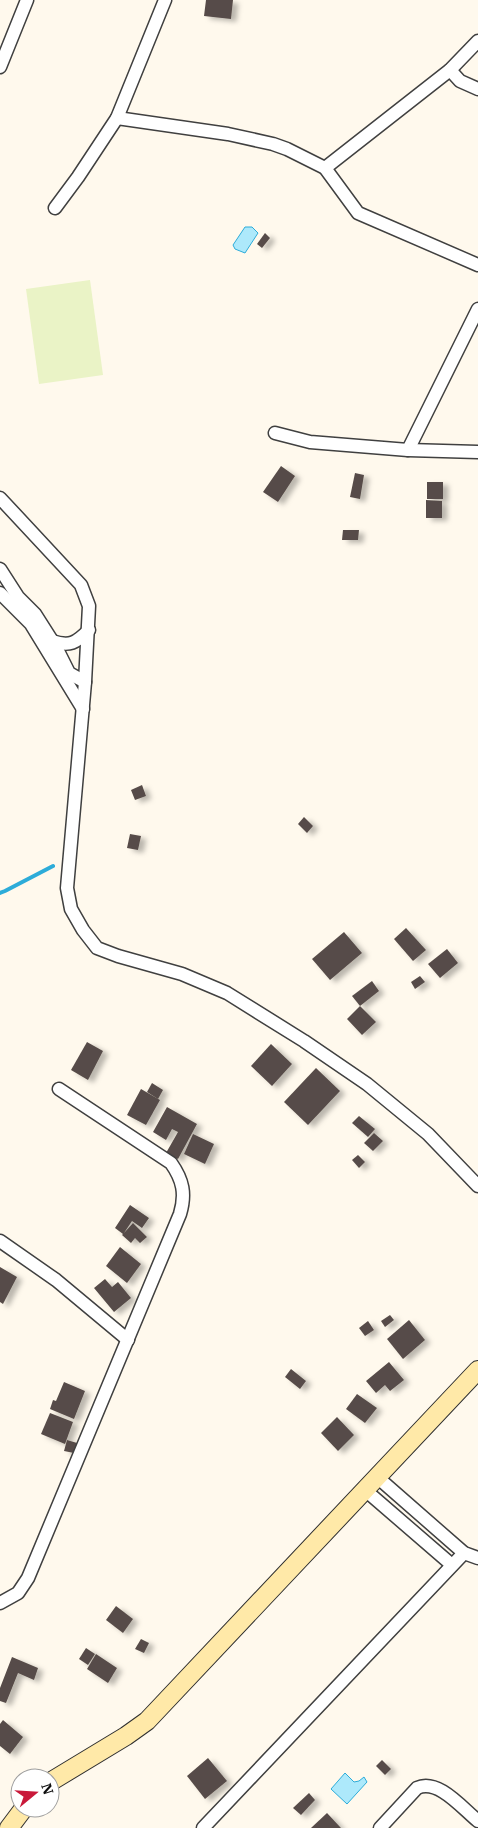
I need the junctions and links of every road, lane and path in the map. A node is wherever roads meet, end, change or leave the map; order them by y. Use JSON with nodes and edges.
{"nodes":[{"id":1,"x":27,"y":0,"type":"edge"},
{"id":2,"x":165,"y":0,"type":"edge"},
{"id":3,"x":478,"y":41,"type":"edge"},
{"id":4,"x":0,"y":66,"type":"edge"},
{"id":5,"x":450,"y":70,"type":"junction"},
{"id":6,"x":478,"y":89,"type":"edge"},
{"id":7,"x":117,"y":118,"type":"junction"},
{"id":8,"x":325,"y":168,"type":"junction"},
{"id":9,"x":55,"y":208,"type":"dead end"},
{"id":10,"x":478,"y":265,"type":"edge"},
{"id":11,"x":478,"y":309,"type":"edge"},
{"id":12,"x":275,"y":433,"type":"dead end"},
{"id":13,"x":408,"y":450,"type":"junction"},
{"id":14,"x":478,"y":452,"type":"edge"},
{"id":15,"x":0,"y":498,"type":"edge"},
{"id":16,"x":0,"y":568,"type":"edge"},
{"id":17,"x":0,"y":593,"type":"edge"},
{"id":18,"x":89,"y":630,"type":"junction"},
{"id":19,"x":52,"y":640,"type":"junction"},
{"id":20,"x":85,"y":682,"type":"junction"},
{"id":21,"x":83,"y":709,"type":"junction"},
{"id":22,"x":59,"y":1089,"type":"dead end"},
{"id":23,"x":478,"y":1186,"type":"edge"},
{"id":24,"x":0,"y":1241,"type":"edge"},
{"id":25,"x":128,"y":1340,"type":"junction"},
{"id":26,"x":478,"y":1370,"type":"edge"},
{"id":27,"x":370,"y":1483,"type":"junction"},
{"id":28,"x":464,"y":1553,"type":"junction"},
{"id":29,"x":478,"y":1558,"type":"edge"},
{"id":30,"x":452,"y":1565,"type":"junction"},
{"id":31,"x":0,"y":1603,"type":"edge"},
{"id":32,"x":60,"y":1776,"type":"edge"},
{"id":33,"x":16,"y":1818,"type":"edge"},
{"id":34,"x":478,"y":1821,"type":"edge"},
{"id":35,"x":8,"y":1828,"type":"edge"},
{"id":36,"x":203,"y":1828,"type":"edge"},
{"id":37,"x":380,"y":1828,"type":"edge"}],
"edges":[{"from":1,"to":4,"type":"street"},
{"from":2,"to":7,"type":"street"},
{"from":3,"to":5,"type":"street"},
{"from":5,"to":6,"type":"street"},
{"from":5,"to":8,"type":"street"},
{"from":7,"to":8,"type":"street"},
{"from":7,"to":9,"type":"street"},
{"from":8,"to":10,"type":"street"},
{"from":11,"to":13,"type":"street"},
{"from":12,"to":13,"type":"street"},
{"from":13,"to":14,"type":"street"},
{"from":15,"to":18,"type":"street"},
{"from":16,"to":19,"type":"street"},
{"from":17,"to":21,"type":"street"},
{"from":18,"to":19,"type":"street"},
{"from":18,"to":20,"type":"street"},
{"from":19,"to":20,"type":"street"},
{"from":20,"to":21,"type":"street"},
{"from":21,"to":23,"type":"street"},
{"from":22,"to":25,"type":"street"},
{"from":24,"to":25,"type":"street"},
{"from":25,"to":31,"type":"street"},
{"from":26,"to":27,"type":"street"},
{"from":27,"to":28,"type":"street"},
{"from":27,"to":30,"type":"street"},
{"from":27,"to":32,"type":"street"},
{"from":28,"to":29,"type":"street"},
{"from":28,"to":30,"type":"street"},
{"from":30,"to":36,"type":"street"},
{"from":33,"to":35,"type":"street"},
{"from":34,"to":37,"type":"street"}]}
